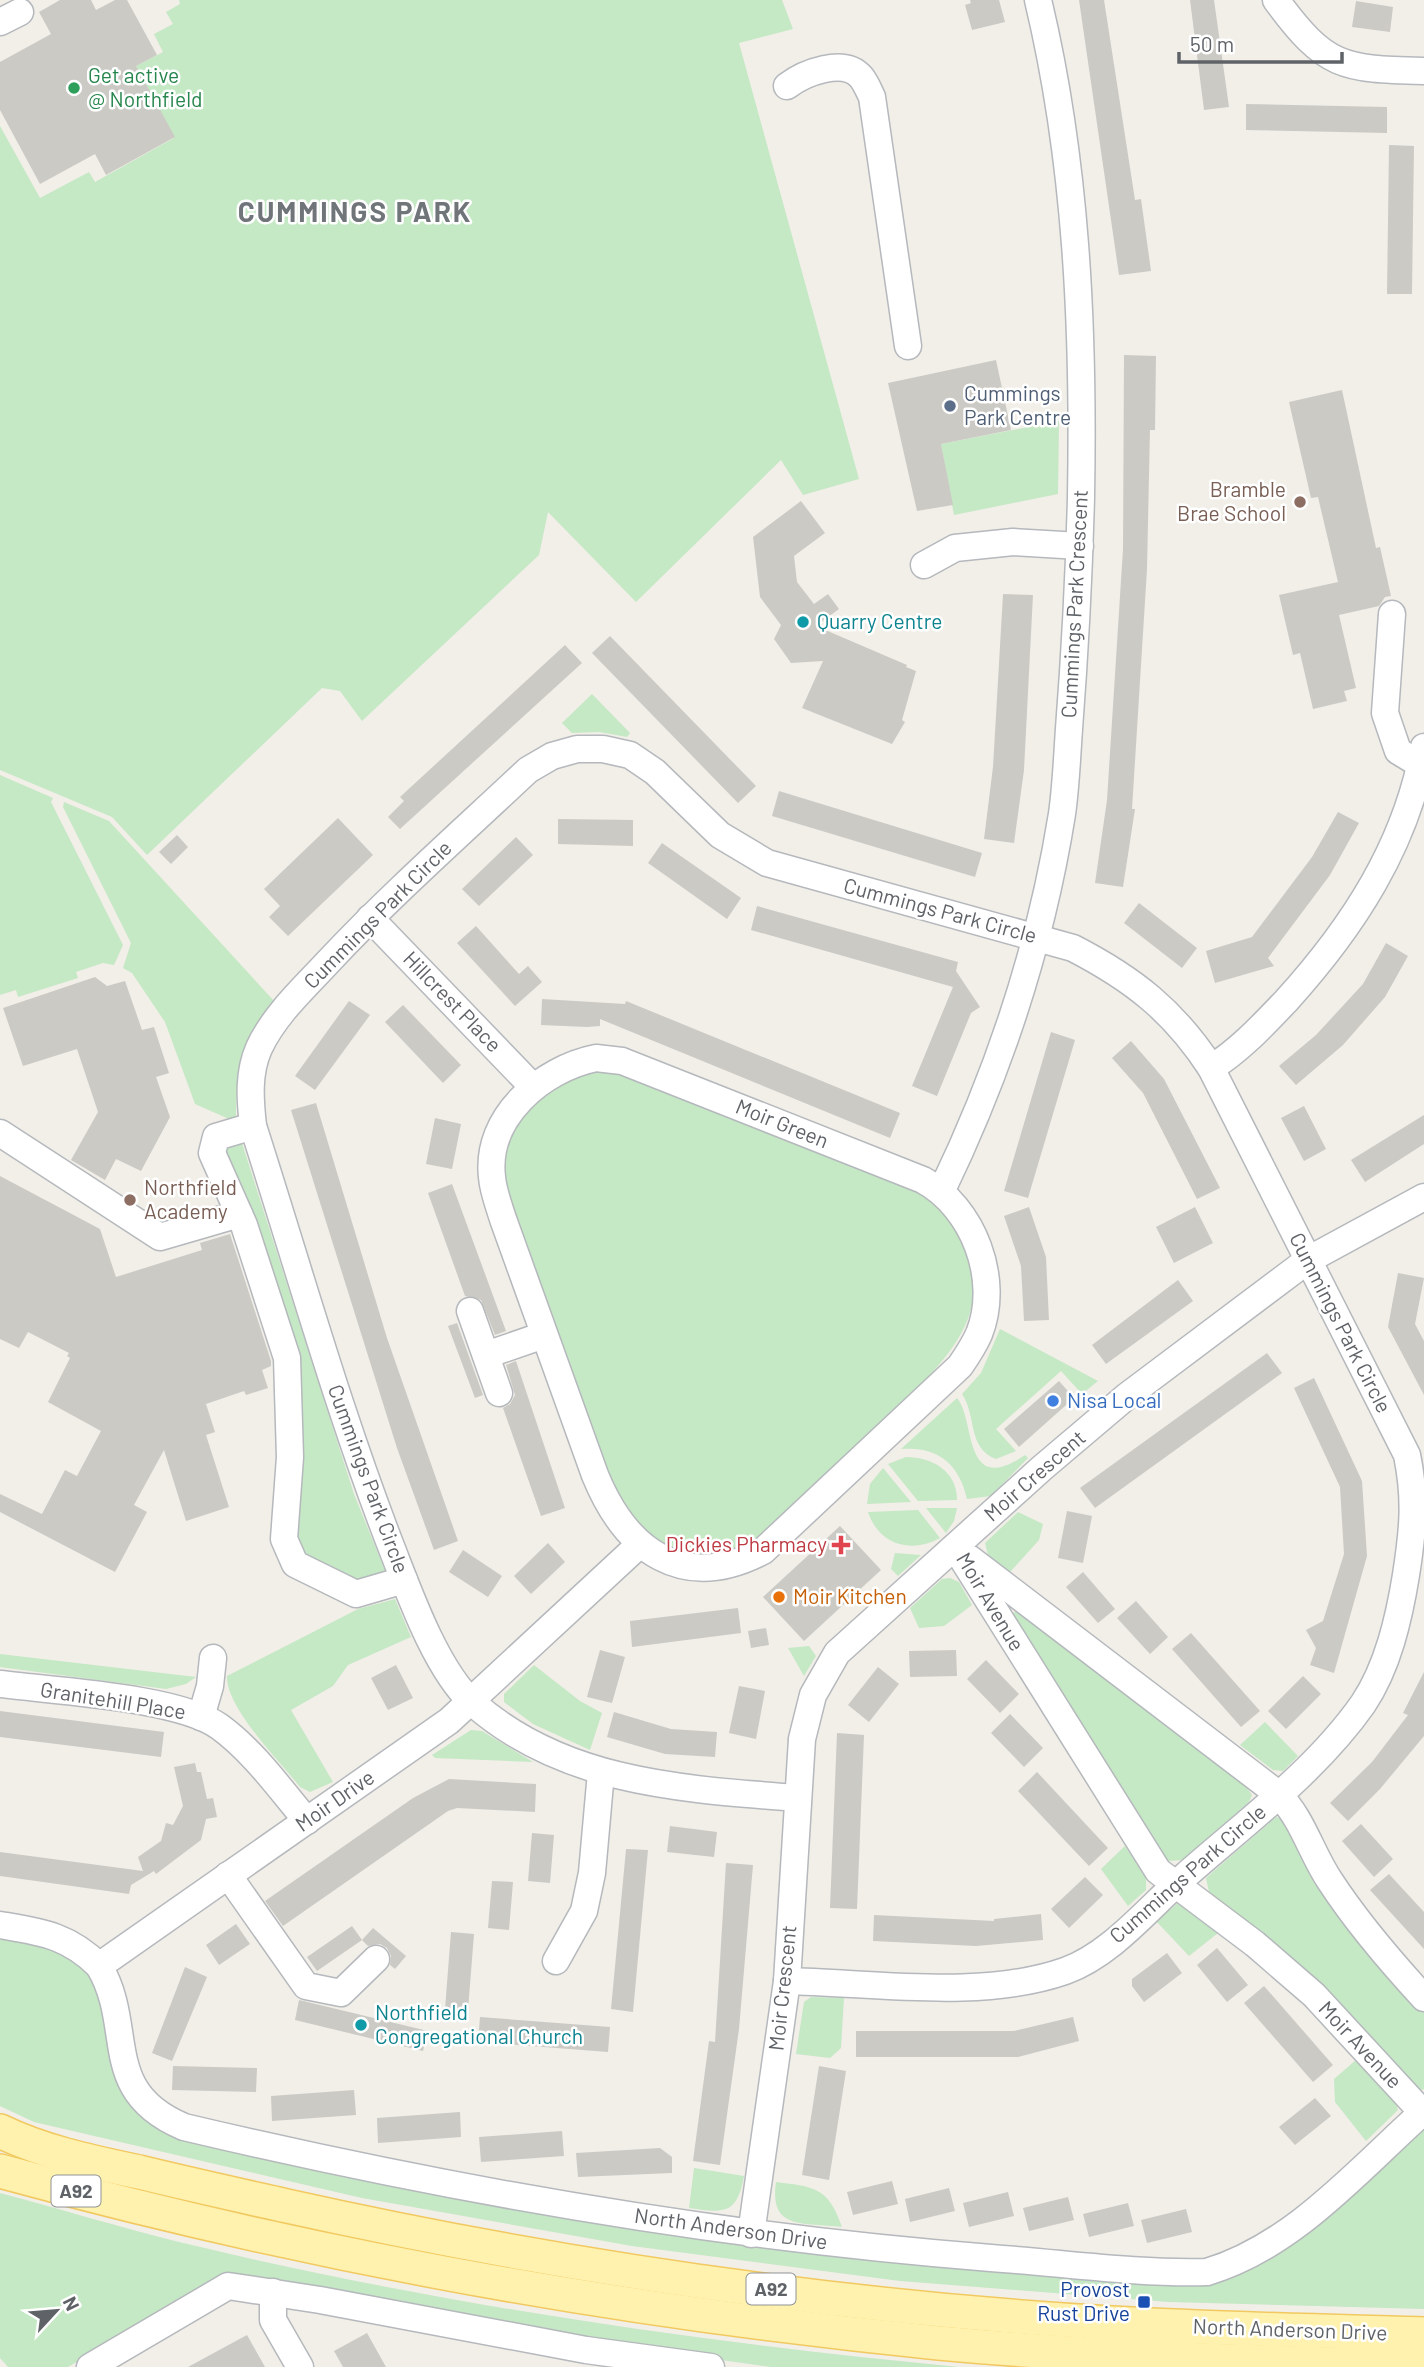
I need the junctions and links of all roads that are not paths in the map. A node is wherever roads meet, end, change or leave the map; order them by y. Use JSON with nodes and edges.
{"nodes":[{"id":1,"x":1038,"y":0,"type":"edge"},
{"id":2,"x":1276,"y":0,"type":"edge"},
{"id":3,"x":1424,"y":72,"type":"edge"},
{"id":4,"x":787,"y":86,"type":"dead end"},
{"id":5,"x":908,"y":346,"type":"dead end"},
{"id":6,"x":1080,"y":546,"type":"junction"},
{"id":7,"x":924,"y":565,"type":"dead end"},
{"id":8,"x":1392,"y":614,"type":"dead end"},
{"id":9,"x":1422,"y":756,"type":"edge"},
{"id":10,"x":370,"y":918,"type":"junction"},
{"id":11,"x":1037,"y":938,"type":"junction"},
{"id":12,"x":1211,"y":1068,"type":"junction"},
{"id":13,"x":532,"y":1086,"type":"junction"},
{"id":14,"x":253,"y":1126,"type":"junction"},
{"id":15,"x":0,"y":1133,"type":"edge"},
{"id":16,"x":942,"y":1190,"type":"junction"},
{"id":17,"x":1424,"y":1197,"type":"edge"},
{"id":18,"x":239,"y":1214,"type":"junction"},
{"id":19,"x":1308,"y":1260,"type":"junction"},
{"id":20,"x":470,"y":1311,"type":"dead end"},
{"id":21,"x":544,"y":1335,"type":"junction"},
{"id":22,"x":486,"y":1355,"type":"junction"},
{"id":23,"x":499,"y":1393,"type":"dead end"},
{"id":24,"x":639,"y":1545,"type":"junction"},
{"id":25,"x":955,"y":1547,"type":"junction"},
{"id":26,"x":404,"y":1580,"type":"junction"},
{"id":27,"x":213,"y":1658,"type":"dead end"},
{"id":28,"x":0,"y":1684,"type":"edge"},
{"id":29,"x":472,"y":1702,"type":"junction"},
{"id":30,"x":201,"y":1717,"type":"junction"},
{"id":31,"x":601,"y":1772,"type":"junction"},
{"id":32,"x":1278,"y":1794,"type":"junction"},
{"id":33,"x":797,"y":1798,"type":"junction"},
{"id":34,"x":307,"y":1821,"type":"junction"},
{"id":35,"x":228,"y":1875,"type":"junction"},
{"id":36,"x":1174,"y":1885,"type":"junction"},
{"id":37,"x":0,"y":1925,"type":"edge"},
{"id":38,"x":376,"y":1959,"type":"dead end"},
{"id":39,"x":556,"y":1961,"type":"dead end"},
{"id":40,"x":99,"y":1966,"type":"junction"},
{"id":41,"x":787,"y":1981,"type":"junction"},
{"id":42,"x":1424,"y":1998,"type":"edge"},
{"id":43,"x":1423,"y":2111,"type":"edge"},
{"id":44,"x":0,"y":2131,"type":"edge"},
{"id":45,"x":0,"y":2171,"type":"edge"},
{"id":46,"x":751,"y":2234,"type":"junction"},
{"id":47,"x":274,"y":2292,"type":"junction"},
{"id":48,"x":1424,"y":2334,"type":"edge"},
{"id":49,"x":585,"y":2359,"type":"edge"},
{"id":50,"x":1424,"y":2366,"type":"edge"},
{"id":51,"x":90,"y":2367,"type":"edge"},
{"id":52,"x":300,"y":2367,"type":"edge"},
{"id":53,"x":711,"y":2367,"type":"edge"}],
"edges":[{"from":1,"to":6,"type":"street","name":"Cummings Park Crescent"},
{"from":2,"to":3,"type":"street"},
{"from":4,"to":5,"type":"street"},
{"from":6,"to":7,"type":"street"},
{"from":6,"to":11,"type":"street","name":"Cummings Park Crescent"},
{"from":8,"to":9,"type":"street"},
{"from":9,"to":12,"type":"street"},
{"from":10,"to":11,"type":"street","name":"Cummings Park Circle"},
{"from":10,"to":13,"type":"street","name":"Hillcrest Place"},
{"from":10,"to":14,"type":"street","name":"Cummings Park Circle"},
{"from":11,"to":12,"type":"street","name":"Cummings Park Circle"},
{"from":11,"to":16,"type":"street","name":"Cummings Park Crescent"},
{"from":12,"to":19,"type":"street","name":"Cummings Park Circle"},
{"from":13,"to":16,"type":"street","name":"Moir Green"},
{"from":13,"to":21,"type":"street","name":"Moir Green"},
{"from":14,"to":18,"type":"street"},
{"from":14,"to":26,"type":"street","name":"Cummings Park Circle"},
{"from":15,"to":18,"type":"street"},
{"from":16,"to":24,"type":"street","name":"Moir Green"},
{"from":17,"to":19,"type":"street","name":"Moir Crescent"},
{"from":18,"to":26,"type":"street"},
{"from":19,"to":25,"type":"street","name":"Moir Crescent"},
{"from":19,"to":32,"type":"street","name":"Cummings Park Circle"},
{"from":20,"to":22,"type":"street"},
{"from":21,"to":22,"type":"street"},
{"from":21,"to":24,"type":"street","name":"Moir Green"},
{"from":22,"to":23,"type":"street"},
{"from":24,"to":29,"type":"street","name":"Moir Drive"},
{"from":25,"to":32,"type":"street","name":"Moir Avenue"},
{"from":25,"to":33,"type":"street","name":"Moir Crescent"},
{"from":25,"to":36,"type":"street","name":"Moir Avenue"},
{"from":26,"to":29,"type":"street","name":"Cummings Park Circle"},
{"from":27,"to":30,"type":"street"},
{"from":28,"to":30,"type":"street","name":"Granitehill Place"},
{"from":29,"to":31,"type":"street","name":"Cummings Park Circle"},
{"from":29,"to":34,"type":"street","name":"Moir Drive"},
{"from":30,"to":34,"type":"street","name":"Granitehill Place"},
{"from":31,"to":33,"type":"street","name":"Cummings Park Circle"},
{"from":31,"to":39,"type":"street"},
{"from":32,"to":36,"type":"street","name":"Cummings Park Circle"},
{"from":32,"to":42,"type":"street","name":"Moir Avenue"},
{"from":33,"to":41,"type":"street","name":"Moir Crescent"},
{"from":34,"to":35,"type":"street","name":"Moir Drive"},
{"from":35,"to":38,"type":"street"},
{"from":35,"to":40,"type":"street","name":"Moir Drive"},
{"from":36,"to":41,"type":"street","name":"Cummings Park Circle"},
{"from":36,"to":43,"type":"street","name":"Moir Avenue"},
{"from":37,"to":40,"type":"street"},
{"from":40,"to":46,"type":"street","name":"North Anderson Drive"},
{"from":41,"to":46,"type":"street","name":"Moir Crescent"},
{"from":43,"to":46,"type":"street","name":"North Anderson Drive"},
{"from":44,"to":48,"type":"main road","name":"North Anderson Drive","number":"A92"},
{"from":45,"to":50,"type":"main road","name":"North Anderson Drive","number":"A92"},
{"from":47,"to":49,"type":"street"},
{"from":47,"to":51,"type":"street"},
{"from":47,"to":52,"type":"street"},
{"from":49,"to":53,"type":"street"}]}
